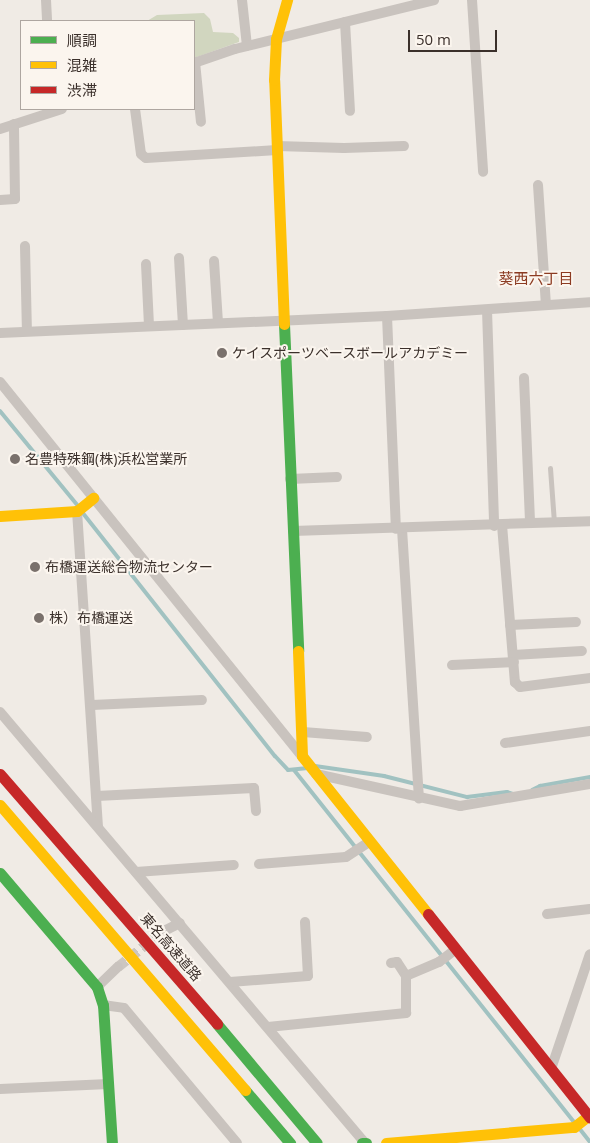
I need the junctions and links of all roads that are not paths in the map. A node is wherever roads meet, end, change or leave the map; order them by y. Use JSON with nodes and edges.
{"nodes":[{"id":1,"x":46,"y":0,"type":"edge"},
{"id":2,"x":242,"y":0,"type":"edge"},
{"id":3,"x":287,"y":0,"type":"edge"},
{"id":4,"x":434,"y":0,"type":"edge"},
{"id":5,"x":472,"y":0,"type":"edge"},
{"id":6,"x":47,"y":20,"type":"edge"},
{"id":7,"x":346,"y":22,"type":"junction"},
{"id":8,"x":276,"y":39,"type":"junction"},
{"id":9,"x":247,"y":46,"type":"junction"},
{"id":10,"x":195,"y":63,"type":"edge"},
{"id":11,"x":195,"y":71,"type":"edge"},
{"id":12,"x":55,"y":110,"type":"edge"},
{"id":13,"x":135,"y":110,"type":"edge"},
{"id":14,"x":350,"y":111,"type":"dead end"},
{"id":15,"x":201,"y":122,"type":"dead end"},
{"id":16,"x":14,"y":124,"type":"junction"},
{"id":17,"x":0,"y":129,"type":"edge"},
{"id":18,"x":404,"y":146,"type":"dead end"},
{"id":19,"x":277,"y":148,"type":"junction"},
{"id":20,"x":483,"y":172,"type":"dead end"},
{"id":21,"x":538,"y":185,"type":"dead end"},
{"id":22,"x":0,"y":200,"type":"edge"},
{"id":23,"x":25,"y":246,"type":"dead end"},
{"id":24,"x":179,"y":258,"type":"dead end"},
{"id":25,"x":214,"y":261,"type":"dead end"},
{"id":26,"x":146,"y":264,"type":"dead end"},
{"id":27,"x":590,"y":302,"type":"edge"},
{"id":28,"x":546,"y":304,"type":"junction"},
{"id":29,"x":487,"y":310,"type":"junction"},
{"id":30,"x":387,"y":316,"type":"junction"},
{"id":31,"x":284,"y":320,"type":"junction"},
{"id":32,"x":218,"y":323,"type":"junction"},
{"id":33,"x":183,"y":325,"type":"junction"},
{"id":34,"x":149,"y":326,"type":"junction"},
{"id":35,"x":27,"y":332,"type":"junction"},
{"id":36,"x":0,"y":333,"type":"edge"},
{"id":37,"x":524,"y":378,"type":"dead end"},
{"id":38,"x":0,"y":382,"type":"edge"},
{"id":39,"x":550,"y":468,"type":"dead end"},
{"id":40,"x":337,"y":477,"type":"dead end"},
{"id":41,"x":290,"y":478,"type":"junction"},
{"id":42,"x":93,"y":498,"type":"junction"},
{"id":43,"x":77,"y":511,"type":"junction"},
{"id":44,"x":0,"y":516,"type":"edge"},
{"id":45,"x":590,"y":521,"type":"edge"},
{"id":46,"x":554,"y":522,"type":"junction"},
{"id":47,"x":530,"y":523,"type":"junction"},
{"id":48,"x":498,"y":526,"type":"junction"},
{"id":49,"x":399,"y":529,"type":"junction"},
{"id":50,"x":293,"y":531,"type":"junction"},
{"id":51,"x":576,"y":622,"type":"dead end"},
{"id":52,"x":510,"y":625,"type":"junction"},
{"id":53,"x":582,"y":651,"type":"dead end"},
{"id":54,"x":513,"y":659,"type":"junction"},
{"id":55,"x":452,"y":665,"type":"dead end"},
{"id":56,"x":590,"y":678,"type":"edge"},
{"id":57,"x":202,"y":700,"type":"dead end"},
{"id":58,"x":92,"y":705,"type":"junction"},
{"id":59,"x":0,"y":712,"type":"edge"},
{"id":60,"x":303,"y":732,"type":"junction"},
{"id":61,"x":590,"y":732,"type":"edge"},
{"id":62,"x":367,"y":737,"type":"dead end"},
{"id":63,"x":505,"y":743,"type":"dead end"},
{"id":64,"x":302,"y":756,"type":"junction"},
{"id":65,"x":0,"y":774,"type":"edge"},
{"id":66,"x":315,"y":774,"type":"junction"},
{"id":67,"x":590,"y":784,"type":"edge"},
{"id":68,"x":97,"y":796,"type":"junction"},
{"id":69,"x":419,"y":798,"type":"junction"},
{"id":70,"x":0,"y":805,"type":"edge"},
{"id":71,"x":256,"y":811,"type":"dead end"},
{"id":72,"x":98,"y":826,"type":"junction"},
{"id":73,"x":366,"y":844,"type":"junction"},
{"id":74,"x":259,"y":864,"type":"dead end"},
{"id":75,"x":234,"y":865,"type":"dead end"},
{"id":76,"x":136,"y":872,"type":"junction"},
{"id":77,"x":0,"y":873,"type":"edge"},
{"id":78,"x":590,"y":909,"type":"edge"},
{"id":79,"x":547,"y":914,"type":"dead end"},
{"id":80,"x":304,"y":922,"type":"dead end"},
{"id":81,"x":180,"y":923,"type":"junction"},
{"id":82,"x":162,"y":932,"type":"tunnel mouth"},
{"id":83,"x":453,"y":951,"type":"junction"},
{"id":84,"x":590,"y":954,"type":"edge"},
{"id":85,"x":391,"y":963,"type":"dead end"},
{"id":86,"x":118,"y":967,"type":"tunnel mouth"},
{"id":87,"x":406,"y":976,"type":"junction"},
{"id":88,"x":230,"y":982,"type":"junction"},
{"id":89,"x":97,"y":987,"type":"junction"},
{"id":90,"x":103,"y":1005,"type":"junction"},
{"id":91,"x":268,"y":1027,"type":"junction"},
{"id":92,"x":551,"y":1069,"type":"junction"},
{"id":93,"x":108,"y":1084,"type":"junction"},
{"id":94,"x":0,"y":1090,"type":"edge"},
{"id":95,"x":587,"y":1118,"type":"edge"},
{"id":96,"x":445,"y":1140,"type":"edge"},
{"id":97,"x":112,"y":1143,"type":"edge"},
{"id":98,"x":236,"y":1143,"type":"edge"},
{"id":99,"x":290,"y":1143,"type":"edge"},
{"id":100,"x":317,"y":1143,"type":"edge"},
{"id":101,"x":364,"y":1143,"type":"edge"},
{"id":102,"x":386,"y":1143,"type":"edge"}],
"edges":[{"from":1,"to":6,"type":"street"},
{"from":2,"to":9,"type":"street"},
{"from":3,"to":8,"type":"main road"},
{"from":4,"to":7,"type":"street"},
{"from":5,"to":20,"type":"street"},
{"from":7,"to":8,"type":"street"},
{"from":7,"to":14,"type":"street"},
{"from":8,"to":9,"type":"street"},
{"from":8,"to":19,"type":"main road"},
{"from":9,"to":10,"type":"street"},
{"from":11,"to":15,"type":"street"},
{"from":12,"to":16,"type":"street"},
{"from":13,"to":19,"type":"street"},
{"from":16,"to":17,"type":"street"},
{"from":16,"to":22,"type":"street"},
{"from":18,"to":19,"type":"street"},
{"from":19,"to":31,"type":"main road"},
{"from":21,"to":28,"type":"street"},
{"from":23,"to":35,"type":"street"},
{"from":24,"to":33,"type":"street"},
{"from":25,"to":32,"type":"street"},
{"from":26,"to":34,"type":"street"},
{"from":27,"to":28,"type":"street"},
{"from":28,"to":29,"type":"street"},
{"from":29,"to":30,"type":"street"},
{"from":29,"to":48,"type":"street"},
{"from":30,"to":31,"type":"street"},
{"from":30,"to":49,"type":"street"},
{"from":31,"to":32,"type":"street"},
{"from":31,"to":41,"type":"main road"},
{"from":32,"to":33,"type":"street"},
{"from":33,"to":34,"type":"street"},
{"from":34,"to":35,"type":"street"},
{"from":35,"to":36,"type":"street"},
{"from":37,"to":47,"type":"street"},
{"from":38,"to":42,"type":"street"},
{"from":39,"to":46,"type":"lane"},
{"from":40,"to":41,"type":"street"},
{"from":41,"to":50,"type":"main road"},
{"from":42,"to":43,"type":"main road"},
{"from":42,"to":64,"type":"street"},
{"from":43,"to":44,"type":"main road"},
{"from":43,"to":58,"type":"street"},
{"from":45,"to":46,"type":"street"},
{"from":46,"to":47,"type":"street"},
{"from":47,"to":48,"type":"street"},
{"from":48,"to":49,"type":"street"},
{"from":48,"to":52,"type":"street"},
{"from":49,"to":50,"type":"street"},
{"from":49,"to":69,"type":"street"},
{"from":50,"to":60,"type":"main road"},
{"from":51,"to":52,"type":"street"},
{"from":52,"to":54,"type":"street"},
{"from":53,"to":54,"type":"street"},
{"from":54,"to":55,"type":"street"},
{"from":54,"to":56,"type":"street"},
{"from":57,"to":58,"type":"street"},
{"from":58,"to":68,"type":"street"},
{"from":59,"to":72,"type":"street"},
{"from":60,"to":62,"type":"street"},
{"from":60,"to":64,"type":"main road"},
{"from":61,"to":63,"type":"street"},
{"from":64,"to":66,"type":"main road"},
{"from":65,"to":100,"type":"main road","name":"東名高速道路"},
{"from":66,"to":69,"type":"street"},
{"from":66,"to":73,"type":"main road"},
{"from":67,"to":69,"type":"street"},
{"from":68,"to":71,"type":"street"},
{"from":68,"to":72,"type":"street"},
{"from":70,"to":99,"type":"main road"},
{"from":72,"to":76,"type":"street"},
{"from":73,"to":74,"type":"street"},
{"from":73,"to":83,"type":"main road"},
{"from":75,"to":76,"type":"street"},
{"from":76,"to":81,"type":"street"},
{"from":77,"to":89,"type":"main road"},
{"from":78,"to":79,"type":"street"},
{"from":80,"to":88,"type":"street"},
{"from":81,"to":82,"type":"street"},
{"from":81,"to":88,"type":"street"},
{"from":83,"to":87,"type":"street"},
{"from":83,"to":92,"type":"main road"},
{"from":84,"to":92,"type":"street"},
{"from":85,"to":87,"type":"street"},
{"from":86,"to":89,"type":"street"},
{"from":87,"to":91,"type":"street"},
{"from":88,"to":91,"type":"street"},
{"from":89,"to":90,"type":"main road"},
{"from":90,"to":93,"type":"main road"},
{"from":90,"to":98,"type":"street"},
{"from":91,"to":101,"type":"street"},
{"from":92,"to":95,"type":"main road"},
{"from":93,"to":94,"type":"street"},
{"from":93,"to":97,"type":"main road"},
{"from":95,"to":96,"type":"main road"},
{"from":96,"to":102,"type":"main road"}]}
